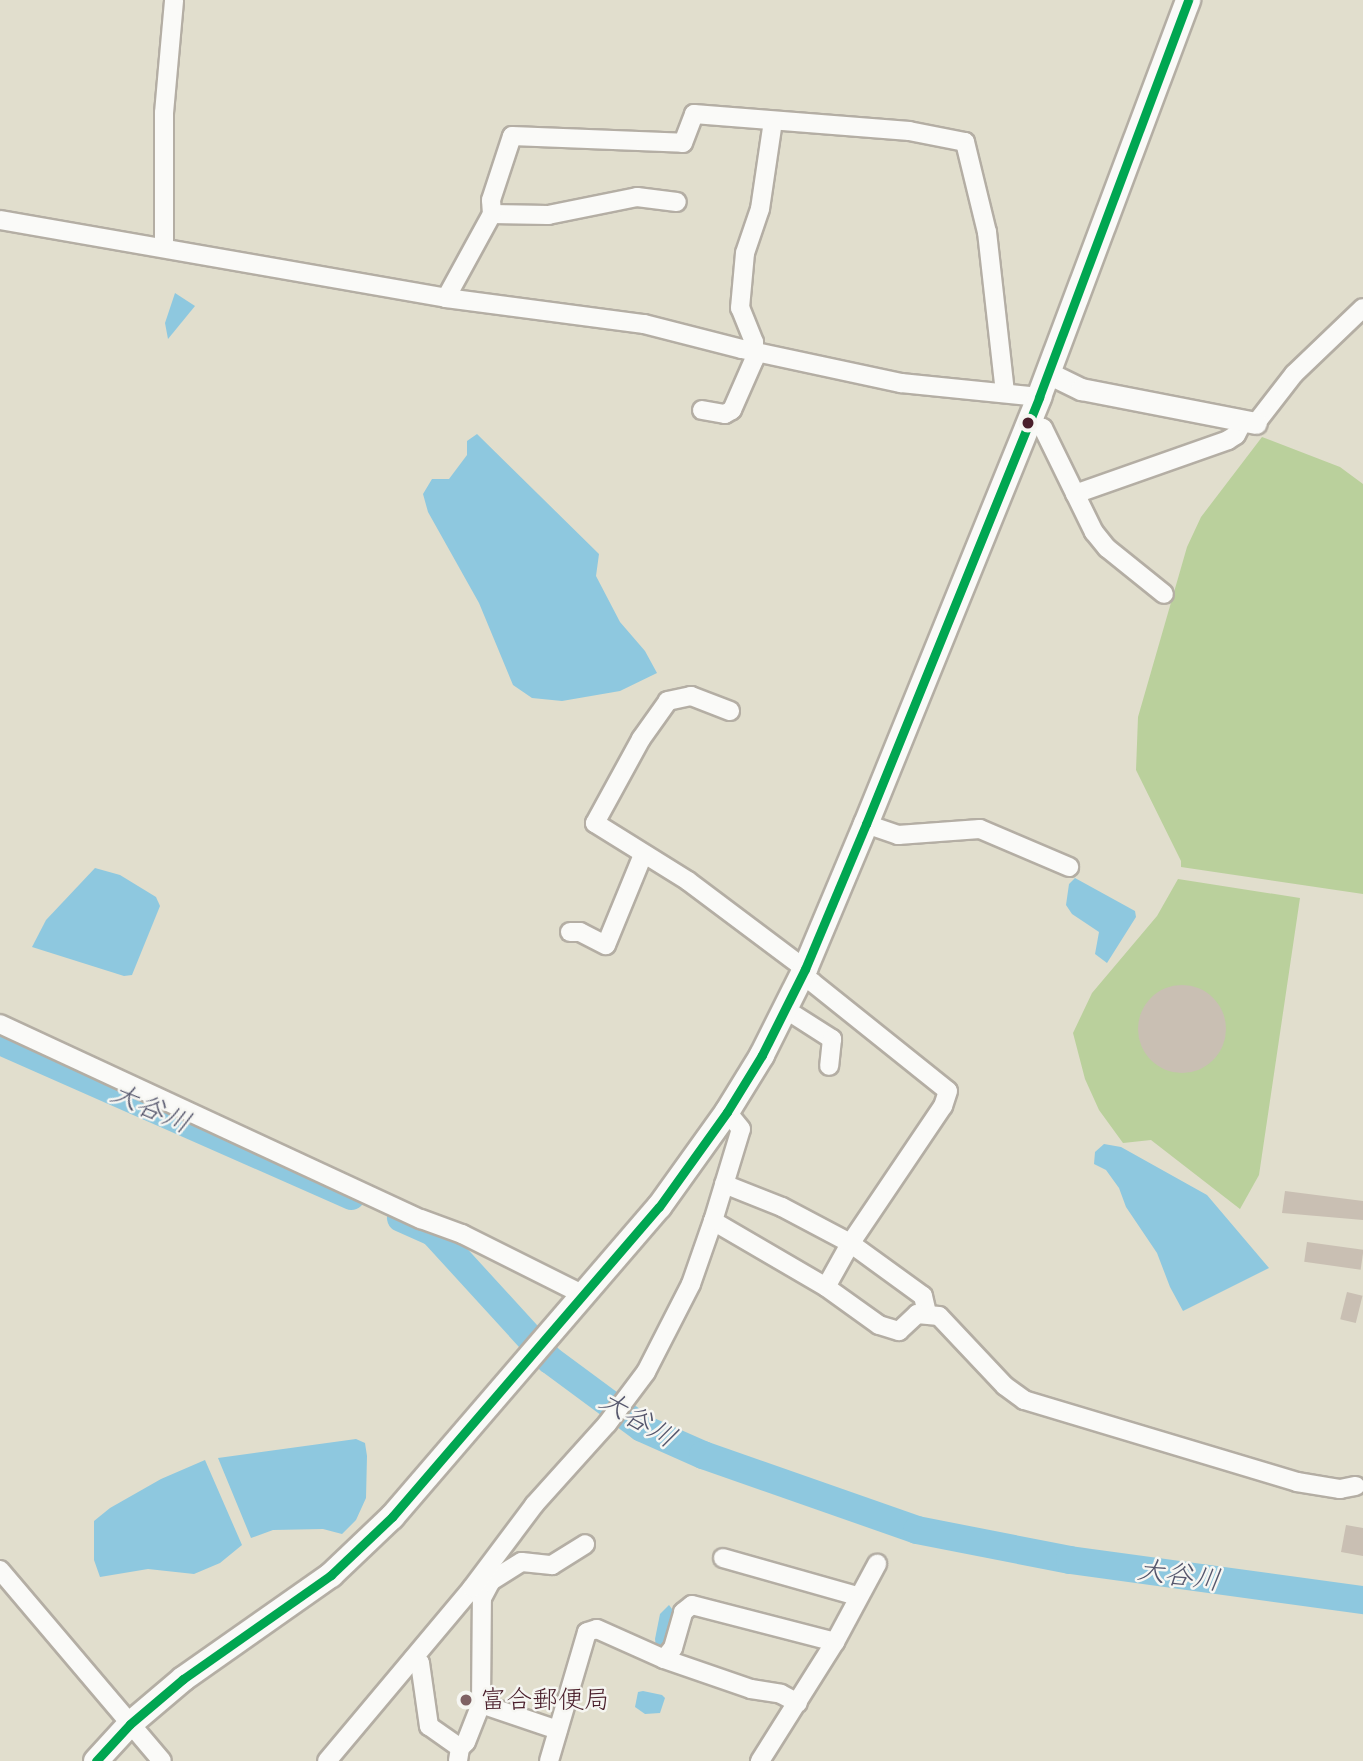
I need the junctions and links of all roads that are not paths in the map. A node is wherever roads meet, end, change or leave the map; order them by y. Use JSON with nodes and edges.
{"nodes":[{"id":1,"x":174,"y":0,"type":"edge"},
{"id":2,"x":1188,"y":0,"type":"edge"},
{"id":3,"x":773,"y":121,"type":"junction"},
{"id":4,"x":677,"y":202,"type":"dead end"},
{"id":5,"x":492,"y":214,"type":"junction"},
{"id":6,"x":0,"y":220,"type":"edge"},
{"id":7,"x":164,"y":248,"type":"junction"},
{"id":8,"x":446,"y":298,"type":"junction"},
{"id":9,"x":1363,"y":308,"type":"edge"},
{"id":10,"x":754,"y":351,"type":"junction"},
{"id":11,"x":1048,"y":373,"type":"junction"},
{"id":12,"x":1005,"y":392,"type":"junction"},
{"id":13,"x":1039,"y":397,"type":"junction"},
{"id":14,"x":702,"y":410,"type":"dead end"},
{"id":15,"x":1028,"y":422,"type":"junction"},
{"id":16,"x":1249,"y":422,"type":"junction"},
{"id":17,"x":1075,"y":494,"type":"junction"},
{"id":18,"x":1164,"y":594,"type":"dead end"},
{"id":19,"x":730,"y":710,"type":"dead end"},
{"id":20,"x":866,"y":824,"type":"junction"},
{"id":21,"x":643,"y":855,"type":"junction"},
{"id":22,"x":1069,"y":867,"type":"dead end"},
{"id":23,"x":569,"y":932,"type":"dead end"},
{"id":24,"x":803,"y":973,"type":"junction"},
{"id":25,"x":785,"y":1009,"type":"junction"},
{"id":26,"x":0,"y":1024,"type":"edge"},
{"id":27,"x":829,"y":1066,"type":"dead end"},
{"id":28,"x":727,"y":1112,"type":"junction"},
{"id":29,"x":724,"y":1184,"type":"junction"},
{"id":30,"x":713,"y":1221,"type":"junction"},
{"id":31,"x":850,"y":1243,"type":"junction"},
{"id":32,"x":826,"y":1287,"type":"junction"},
{"id":33,"x":584,"y":1295,"type":"junction"},
{"id":34,"x":927,"y":1312,"type":"junction"},
{"id":35,"x":1356,"y":1486,"type":"dead end"},
{"id":36,"x":585,"y":1544,"type":"dead end"},
{"id":37,"x":723,"y":1558,"type":"dead end"},
{"id":38,"x":877,"y":1564,"type":"dead end"},
{"id":39,"x":0,"y":1570,"type":"edge"},
{"id":40,"x":477,"y":1593,"type":"junction"},
{"id":41,"x":857,"y":1596,"type":"junction"},
{"id":42,"x":835,"y":1642,"type":"junction"},
{"id":43,"x":413,"y":1659,"type":"junction"},
{"id":44,"x":664,"y":1659,"type":"junction"},
{"id":45,"x":798,"y":1703,"type":"junction"},
{"id":46,"x":481,"y":1704,"type":"junction"},
{"id":47,"x":130,"y":1724,"type":"junction"},
{"id":48,"x":558,"y":1730,"type":"junction"},
{"id":49,"x":459,"y":1754,"type":"edge"},
{"id":50,"x":96,"y":1761,"type":"edge"},
{"id":51,"x":162,"y":1761,"type":"edge"},
{"id":52,"x":327,"y":1761,"type":"edge"},
{"id":53,"x":549,"y":1761,"type":"edge"},
{"id":54,"x":760,"y":1761,"type":"edge"}],
"edges":[{"from":1,"to":7,"type":"street"},
{"from":2,"to":11,"type":"main road"},
{"from":3,"to":5,"type":"street"},
{"from":3,"to":10,"type":"street"},
{"from":3,"to":12,"type":"street"},
{"from":4,"to":5,"type":"street"},
{"from":5,"to":8,"type":"street"},
{"from":6,"to":7,"type":"street"},
{"from":7,"to":8,"type":"street"},
{"from":8,"to":10,"type":"street"},
{"from":9,"to":16,"type":"street"},
{"from":10,"to":12,"type":"street"},
{"from":10,"to":14,"type":"street"},
{"from":11,"to":13,"type":"main road"},
{"from":11,"to":16,"type":"street"},
{"from":12,"to":13,"type":"street"},
{"from":13,"to":15,"type":"main road"},
{"from":15,"to":17,"type":"street"},
{"from":15,"to":20,"type":"main road"},
{"from":16,"to":17,"type":"street"},
{"from":17,"to":18,"type":"street"},
{"from":19,"to":21,"type":"street"},
{"from":20,"to":22,"type":"street"},
{"from":20,"to":24,"type":"main road"},
{"from":21,"to":23,"type":"street"},
{"from":21,"to":24,"type":"street"},
{"from":24,"to":25,"type":"main road"},
{"from":24,"to":31,"type":"street"},
{"from":25,"to":27,"type":"street"},
{"from":25,"to":28,"type":"main road"},
{"from":26,"to":33,"type":"street"},
{"from":28,"to":29,"type":"street"},
{"from":28,"to":33,"type":"main road"},
{"from":29,"to":30,"type":"street"},
{"from":29,"to":31,"type":"street"},
{"from":30,"to":32,"type":"street"},
{"from":30,"to":40,"type":"street"},
{"from":31,"to":32,"type":"street"},
{"from":31,"to":34,"type":"street"},
{"from":32,"to":34,"type":"street"},
{"from":33,"to":47,"type":"main road"},
{"from":34,"to":35,"type":"street"},
{"from":36,"to":40,"type":"street"},
{"from":37,"to":41,"type":"street"},
{"from":38,"to":41,"type":"street"},
{"from":39,"to":47,"type":"street"},
{"from":40,"to":43,"type":"street"},
{"from":40,"to":46,"type":"street"},
{"from":41,"to":42,"type":"street"},
{"from":42,"to":44,"type":"street"},
{"from":42,"to":45,"type":"street"},
{"from":43,"to":49,"type":"street"},
{"from":43,"to":52,"type":"street"},
{"from":44,"to":45,"type":"street"},
{"from":44,"to":48,"type":"street"},
{"from":45,"to":54,"type":"street"},
{"from":46,"to":48,"type":"street"},
{"from":46,"to":49,"type":"street"},
{"from":47,"to":50,"type":"main road"},
{"from":47,"to":51,"type":"street"},
{"from":48,"to":53,"type":"street"}]}
